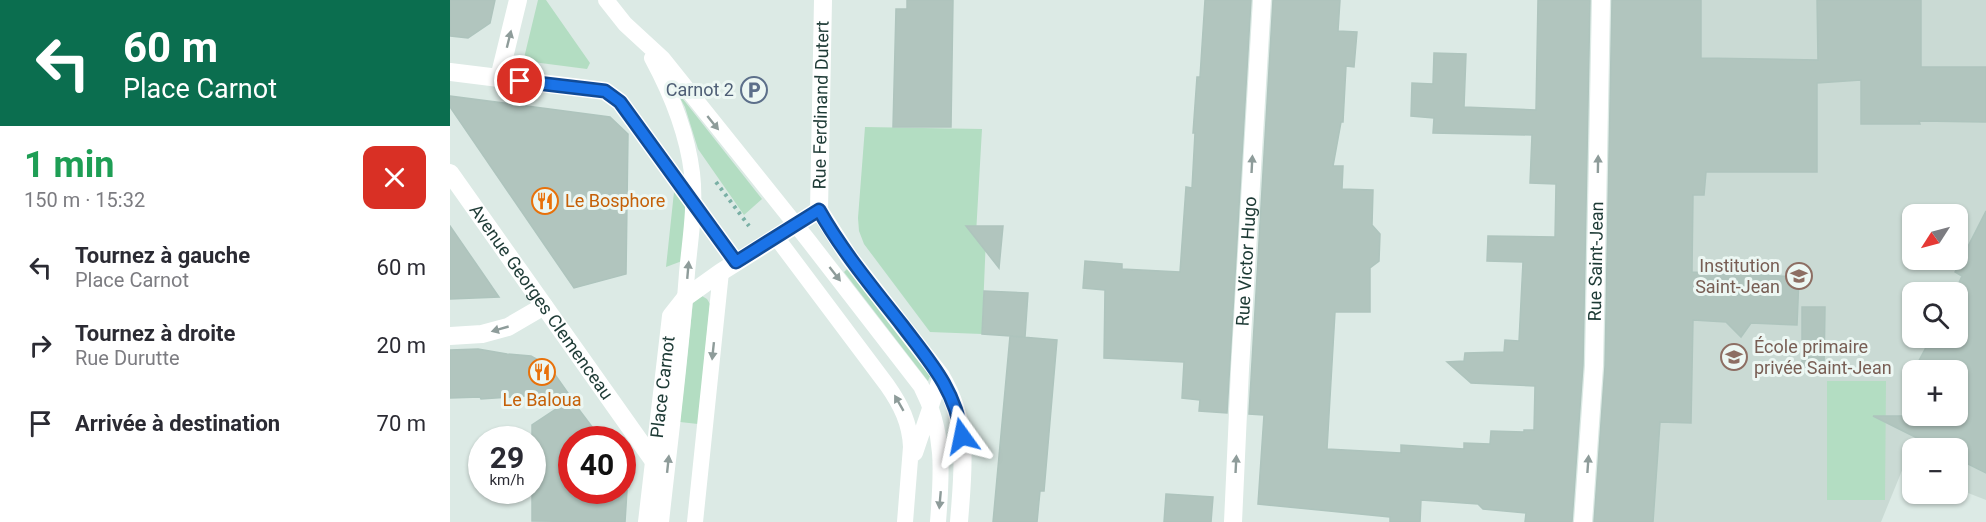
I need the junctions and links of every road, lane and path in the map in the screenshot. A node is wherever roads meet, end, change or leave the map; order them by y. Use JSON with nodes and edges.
{"nodes":[{"id":1,"x":518,"y":0,"type":"edge"},
{"id":2,"x":606,"y":0,"type":"edge"},
{"id":3,"x":619,"y":0,"type":"edge"},
{"id":4,"x":823,"y":0,"type":"edge"},
{"id":5,"x":1262,"y":0,"type":"edge"},
{"id":6,"x":1601,"y":0,"type":"edge"},
{"id":7,"x":642,"y":38,"type":"junction"},
{"id":8,"x":450,"y":72,"type":"edge"},
{"id":9,"x":499,"y":78,"type":"junction"},
{"id":10,"x":450,"y":173,"type":"edge"},
{"id":11,"x":693,"y":203,"type":"junction"},
{"id":12,"x":819,"y":210,"type":"junction"},
{"id":13,"x":796,"y":224,"type":"junction"},
{"id":14,"x":776,"y":237,"type":"junction"},
{"id":15,"x":808,"y":240,"type":"junction"},
{"id":16,"x":728,"y":267,"type":"junction"},
{"id":17,"x":811,"y":286,"type":"junction"},
{"id":18,"x":686,"y":297,"type":"junction"},
{"id":19,"x":544,"y":306,"type":"junction"},
{"id":20,"x":450,"y":336,"type":"edge"},
{"id":21,"x":941,"y":376,"type":"junction"},
{"id":22,"x":931,"y":407,"type":"junction"},
{"id":23,"x":653,"y":460,"type":"junction"},
{"id":24,"x":909,"y":471,"type":"junction"},
{"id":25,"x":647,"y":522,"type":"edge"},
{"id":26,"x":662,"y":522,"type":"edge"},
{"id":27,"x":695,"y":522,"type":"edge"},
{"id":28,"x":905,"y":522,"type":"edge"},
{"id":29,"x":938,"y":522,"type":"edge"},
{"id":30,"x":959,"y":522,"type":"edge"},
{"id":31,"x":1233,"y":522,"type":"edge"},
{"id":32,"x":1583,"y":522,"type":"edge"}],
"edges":[{"from":9,"to":1,"type":"street","one_way":true},
{"from":2,"to":7,"type":"lane"},
{"from":3,"to":7,"type":"lane"},
{"from":4,"to":12,"type":"street","name":"Rue Ferdinand Dutert"},
{"from":31,"to":5,"type":"street","name":"Rue Victor Hugo","one_way":true},
{"from":32,"to":6,"type":"street","name":"Rue Saint-Jean","one_way":true},
{"from":7,"to":11,"type":"lane"},
{"from":7,"to":13,"type":"lane","one_way":true},
{"from":8,"to":9,"type":"street"},
{"from":9,"to":11,"type":"street"},
{"from":10,"to":19,"type":"street","name":"Avenue Georges Clemenceau"},
{"from":11,"to":16,"type":"street"},
{"from":18,"to":11,"type":"lane","one_way":true},
{"from":12,"to":13,"type":"street","name":"Place Carnot"},
{"from":12,"to":15,"type":"lane"},
{"from":12,"to":21,"type":"street"},
{"from":13,"to":14,"type":"street","name":"Place Carnot"},
{"from":13,"to":15,"type":"lane"},
{"from":14,"to":16,"type":"street","name":"Place Carnot"},
{"from":14,"to":17,"type":"lane"},
{"from":15,"to":17,"type":"lane"},
{"from":15,"to":22,"type":"lane","one_way":true},
{"from":16,"to":18,"type":"street","name":"Place Carnot"},
{"from":16,"to":27,"type":"lane","one_way":true},
{"from":24,"to":17,"type":"lane","one_way":true},
{"from":18,"to":23,"type":"street","name":"Place Carnot"},
{"from":26,"to":18,"type":"lane","one_way":true},
{"from":19,"to":20,"type":"street","one_way":true},
{"from":19,"to":23,"type":"street","name":"Avenue Georges Clemenceau"},
{"from":21,"to":22,"type":"lane"},
{"from":21,"to":30,"type":"street"},
{"from":22,"to":24,"type":"lane"},
{"from":22,"to":29,"type":"lane","one_way":true},
{"from":23,"to":25,"type":"street","name":"Place Carnot"},
{"from":24,"to":28,"type":"lane"}]}
